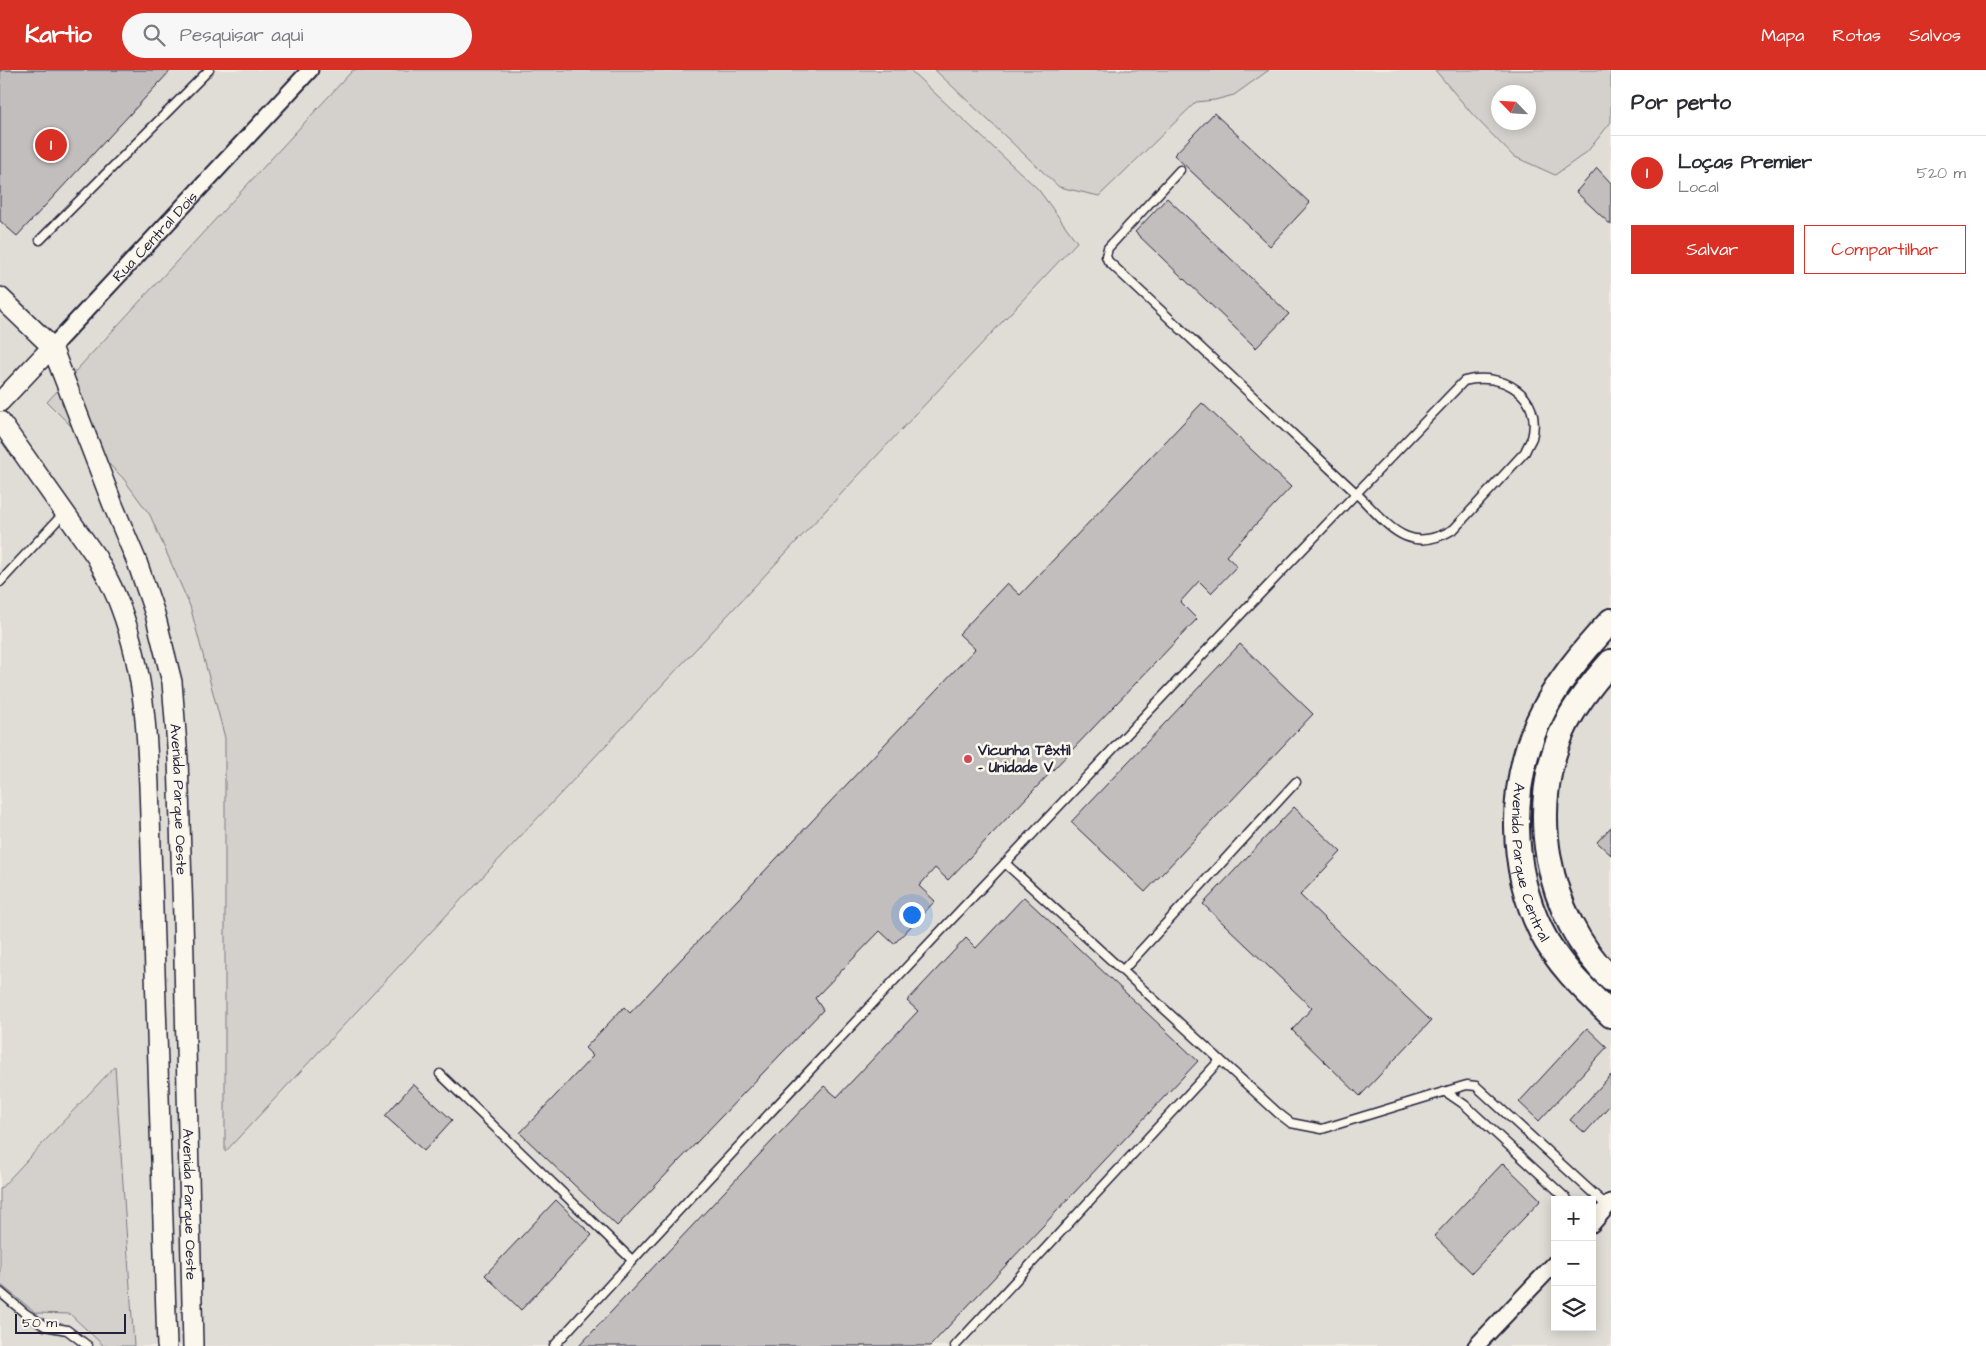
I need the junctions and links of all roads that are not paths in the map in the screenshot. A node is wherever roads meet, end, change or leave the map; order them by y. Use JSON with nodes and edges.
{"nodes":[{"id":1,"x":209,"y":70,"type":"edge"},
{"id":2,"x":310,"y":70,"type":"edge"},
{"id":3,"x":1180,"y":170,"type":"dead end"},
{"id":4,"x":40,"y":240,"type":"dead end"},
{"id":5,"x":0,"y":297,"type":"edge"},
{"id":6,"x":52,"y":347,"type":"junction"},
{"id":7,"x":0,"y":402,"type":"edge"},
{"id":8,"x":0,"y":421,"type":"edge"},
{"id":9,"x":1356,"y":493,"type":"junction"},
{"id":10,"x":64,"y":513,"type":"junction"},
{"id":11,"x":0,"y":582,"type":"edge"},
{"id":12,"x":1611,"y":621,"type":"edge"},
{"id":13,"x":1611,"y":662,"type":"edge"},
{"id":14,"x":1296,"y":782,"type":"dead end"},
{"id":15,"x":1005,"y":863,"type":"junction"},
{"id":16,"x":1123,"y":970,"type":"junction"},
{"id":17,"x":1611,"y":978,"type":"edge"},
{"id":18,"x":1611,"y":1015,"type":"edge"},
{"id":19,"x":1220,"y":1060,"type":"junction"},
{"id":20,"x":440,"y":1074,"type":"dead end"},
{"id":21,"x":1446,"y":1092,"type":"junction"},
{"id":22,"x":1564,"y":1196,"type":"edge"},
{"id":23,"x":1609,"y":1204,"type":"edge"},
{"id":24,"x":1596,"y":1219,"type":"edge"},
{"id":25,"x":632,"y":1260,"type":"junction"},
{"id":26,"x":1551,"y":1267,"type":"edge"},
{"id":27,"x":0,"y":1292,"type":"edge"},
{"id":28,"x":88,"y":1346,"type":"edge"},
{"id":29,"x":167,"y":1346,"type":"edge"},
{"id":30,"x":193,"y":1346,"type":"edge"},
{"id":31,"x":554,"y":1346,"type":"edge"},
{"id":32,"x":955,"y":1346,"type":"edge"},
{"id":33,"x":1476,"y":1346,"type":"edge"}],
"edges":[{"from":1,"to":4,"type":"lane"},
{"from":2,"to":6,"type":"street","name":"Rua Central Dois"},
{"from":3,"to":9,"type":"lane"},
{"from":5,"to":6,"type":"street","name":"Avenida Parque Oeste"},
{"from":6,"to":7,"type":"street","name":"Rua Central Dois"},
{"from":6,"to":30,"type":"street","name":"Avenida Parque Oeste"},
{"from":8,"to":10,"type":"street","name":"Avenida Parque Oeste"},
{"from":9,"to":9,"type":"lane"},
{"from":9,"to":15,"type":"lane"},
{"from":10,"to":11,"type":"lane"},
{"from":10,"to":29,"type":"street","name":"Avenida Parque Oeste"},
{"from":12,"to":18,"type":"main road","name":"Avenida Parque Central"},
{"from":13,"to":17,"type":"main road","name":"Avenida Parque Central"},
{"from":14,"to":16,"type":"lane"},
{"from":15,"to":16,"type":"lane"},
{"from":15,"to":25,"type":"lane"},
{"from":16,"to":19,"type":"lane"},
{"from":19,"to":21,"type":"lane"},
{"from":19,"to":32,"type":"lane"},
{"from":20,"to":25,"type":"lane"},
{"from":21,"to":22,"type":"lane"},
{"from":21,"to":23,"type":"lane"},
{"from":23,"to":24,"type":"street"},
{"from":25,"to":31,"type":"lane"},
{"from":26,"to":33,"type":"street"},
{"from":27,"to":28,"type":"lane"}]}
